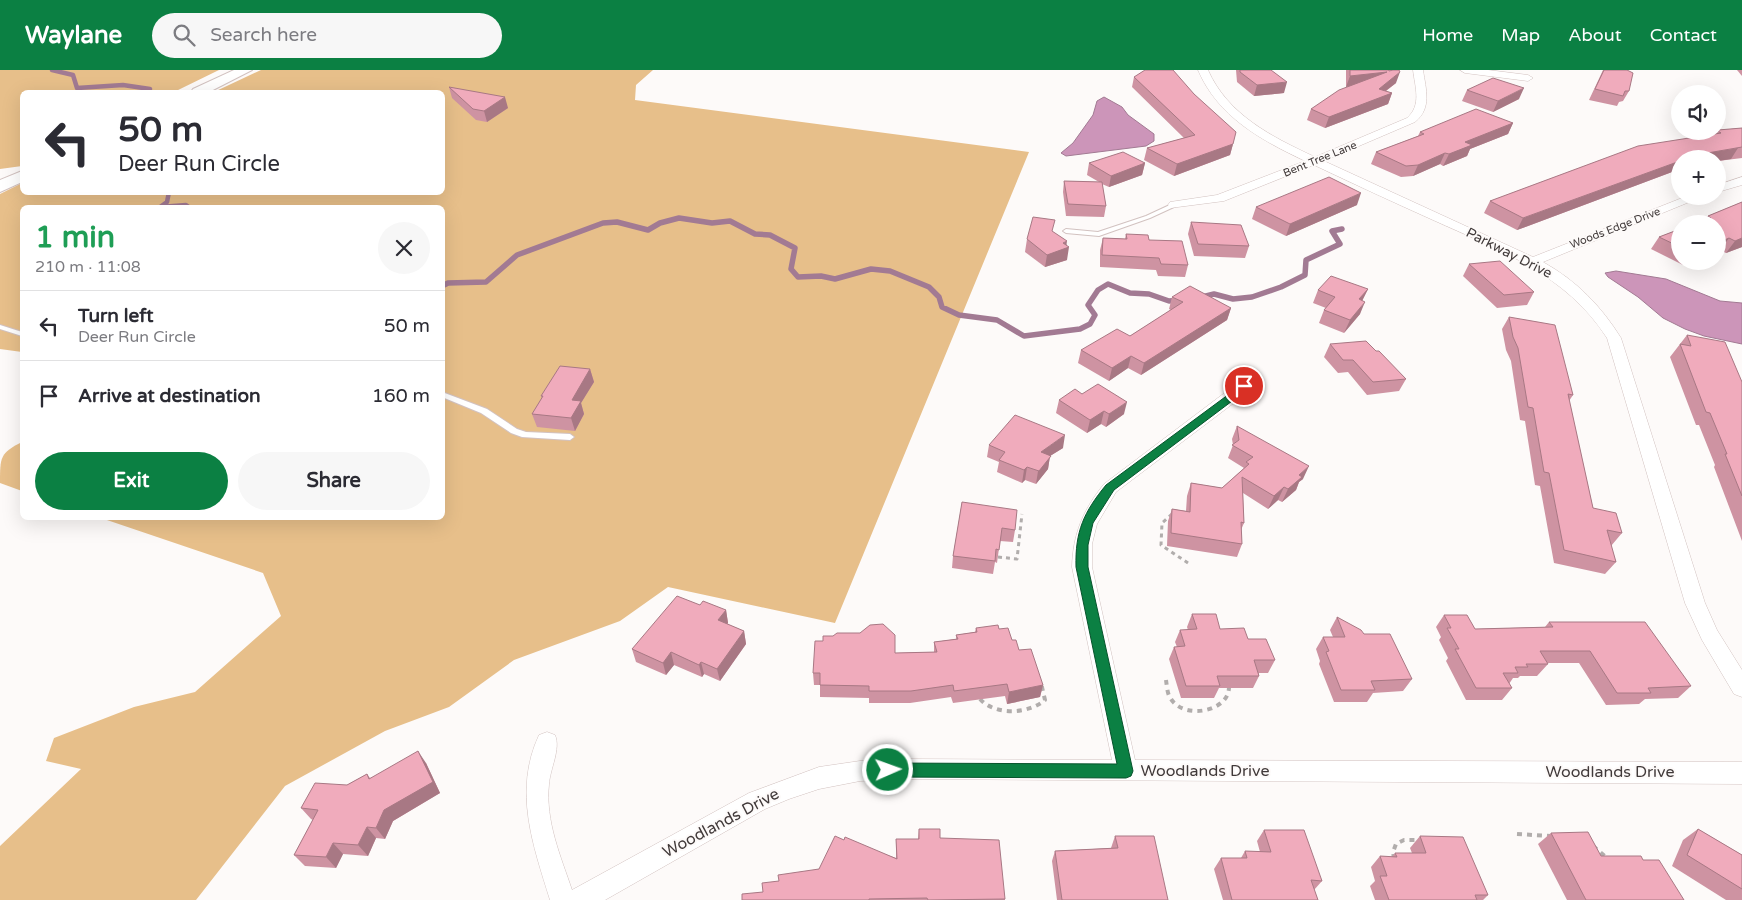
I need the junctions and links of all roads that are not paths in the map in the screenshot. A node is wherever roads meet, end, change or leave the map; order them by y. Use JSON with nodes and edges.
{"nodes":[{"id":1,"x":245,"y":70,"type":"edge"},
{"id":2,"x":1203,"y":70,"type":"edge"},
{"id":3,"x":1418,"y":70,"type":"edge"},
{"id":4,"x":1465,"y":70,"type":"edge"},
{"id":5,"x":1528,"y":78,"type":"dead end"},
{"id":6,"x":202,"y":90,"type":"edge"},
{"id":7,"x":1315,"y":161,"type":"junction"},
{"id":8,"x":20,"y":177,"type":"edge"},
{"id":9,"x":1742,"y":181,"type":"edge"},
{"id":10,"x":1,"y":185,"type":"edge"},
{"id":11,"x":1726,"y":186,"type":"edge"},
{"id":12,"x":1174,"y":205,"type":"joint"},
{"id":13,"x":1675,"y":205,"type":"edge"},
{"id":14,"x":1066,"y":231,"type":"dead end"},
{"id":15,"x":1532,"y":262,"type":"junction"},
{"id":16,"x":0,"y":327,"type":"edge"},
{"id":17,"x":20,"y":333,"type":"edge"},
{"id":18,"x":1244,"y":386,"type":"dead end"},
{"id":19,"x":445,"y":395,"type":"edge"},
{"id":20,"x":570,"y":437,"type":"dead end"},
{"id":21,"x":1742,"y":688,"type":"edge"},
{"id":22,"x":548,"y":742,"type":"dead end"},
{"id":23,"x":1126,"y":771,"type":"junction"},
{"id":24,"x":1742,"y":773,"type":"edge"},
{"id":25,"x":563,"y":900,"type":"edge"},
{"id":26,"x":580,"y":900,"type":"edge"}],
"edges":[{"from":1,"to":6,"type":"main road"},
{"from":2,"to":7,"type":"street","name":"Parkway Drive"},
{"from":3,"to":7,"type":"street","name":"Bent Tree Lane"},
{"from":4,"to":5,"type":"street"},
{"from":7,"to":12,"type":"street","name":"Bent Tree Lane"},
{"from":7,"to":15,"type":"street","name":"Parkway Drive"},
{"from":8,"to":10,"type":"main road"},
{"from":9,"to":11,"type":"street"},
{"from":12,"to":14,"type":"lane"},
{"from":13,"to":15,"type":"street","name":"Woods Edge Drive"},
{"from":15,"to":21,"type":"street","name":"Parkway Drive"},
{"from":16,"to":17,"type":"lane"},
{"from":18,"to":23,"type":"street"},
{"from":19,"to":20,"type":"lane"},
{"from":22,"to":25,"type":"street"},
{"from":23,"to":24,"type":"street","name":"Woodlands Drive"},
{"from":23,"to":26,"type":"street","name":"Woodlands Drive"}]}
